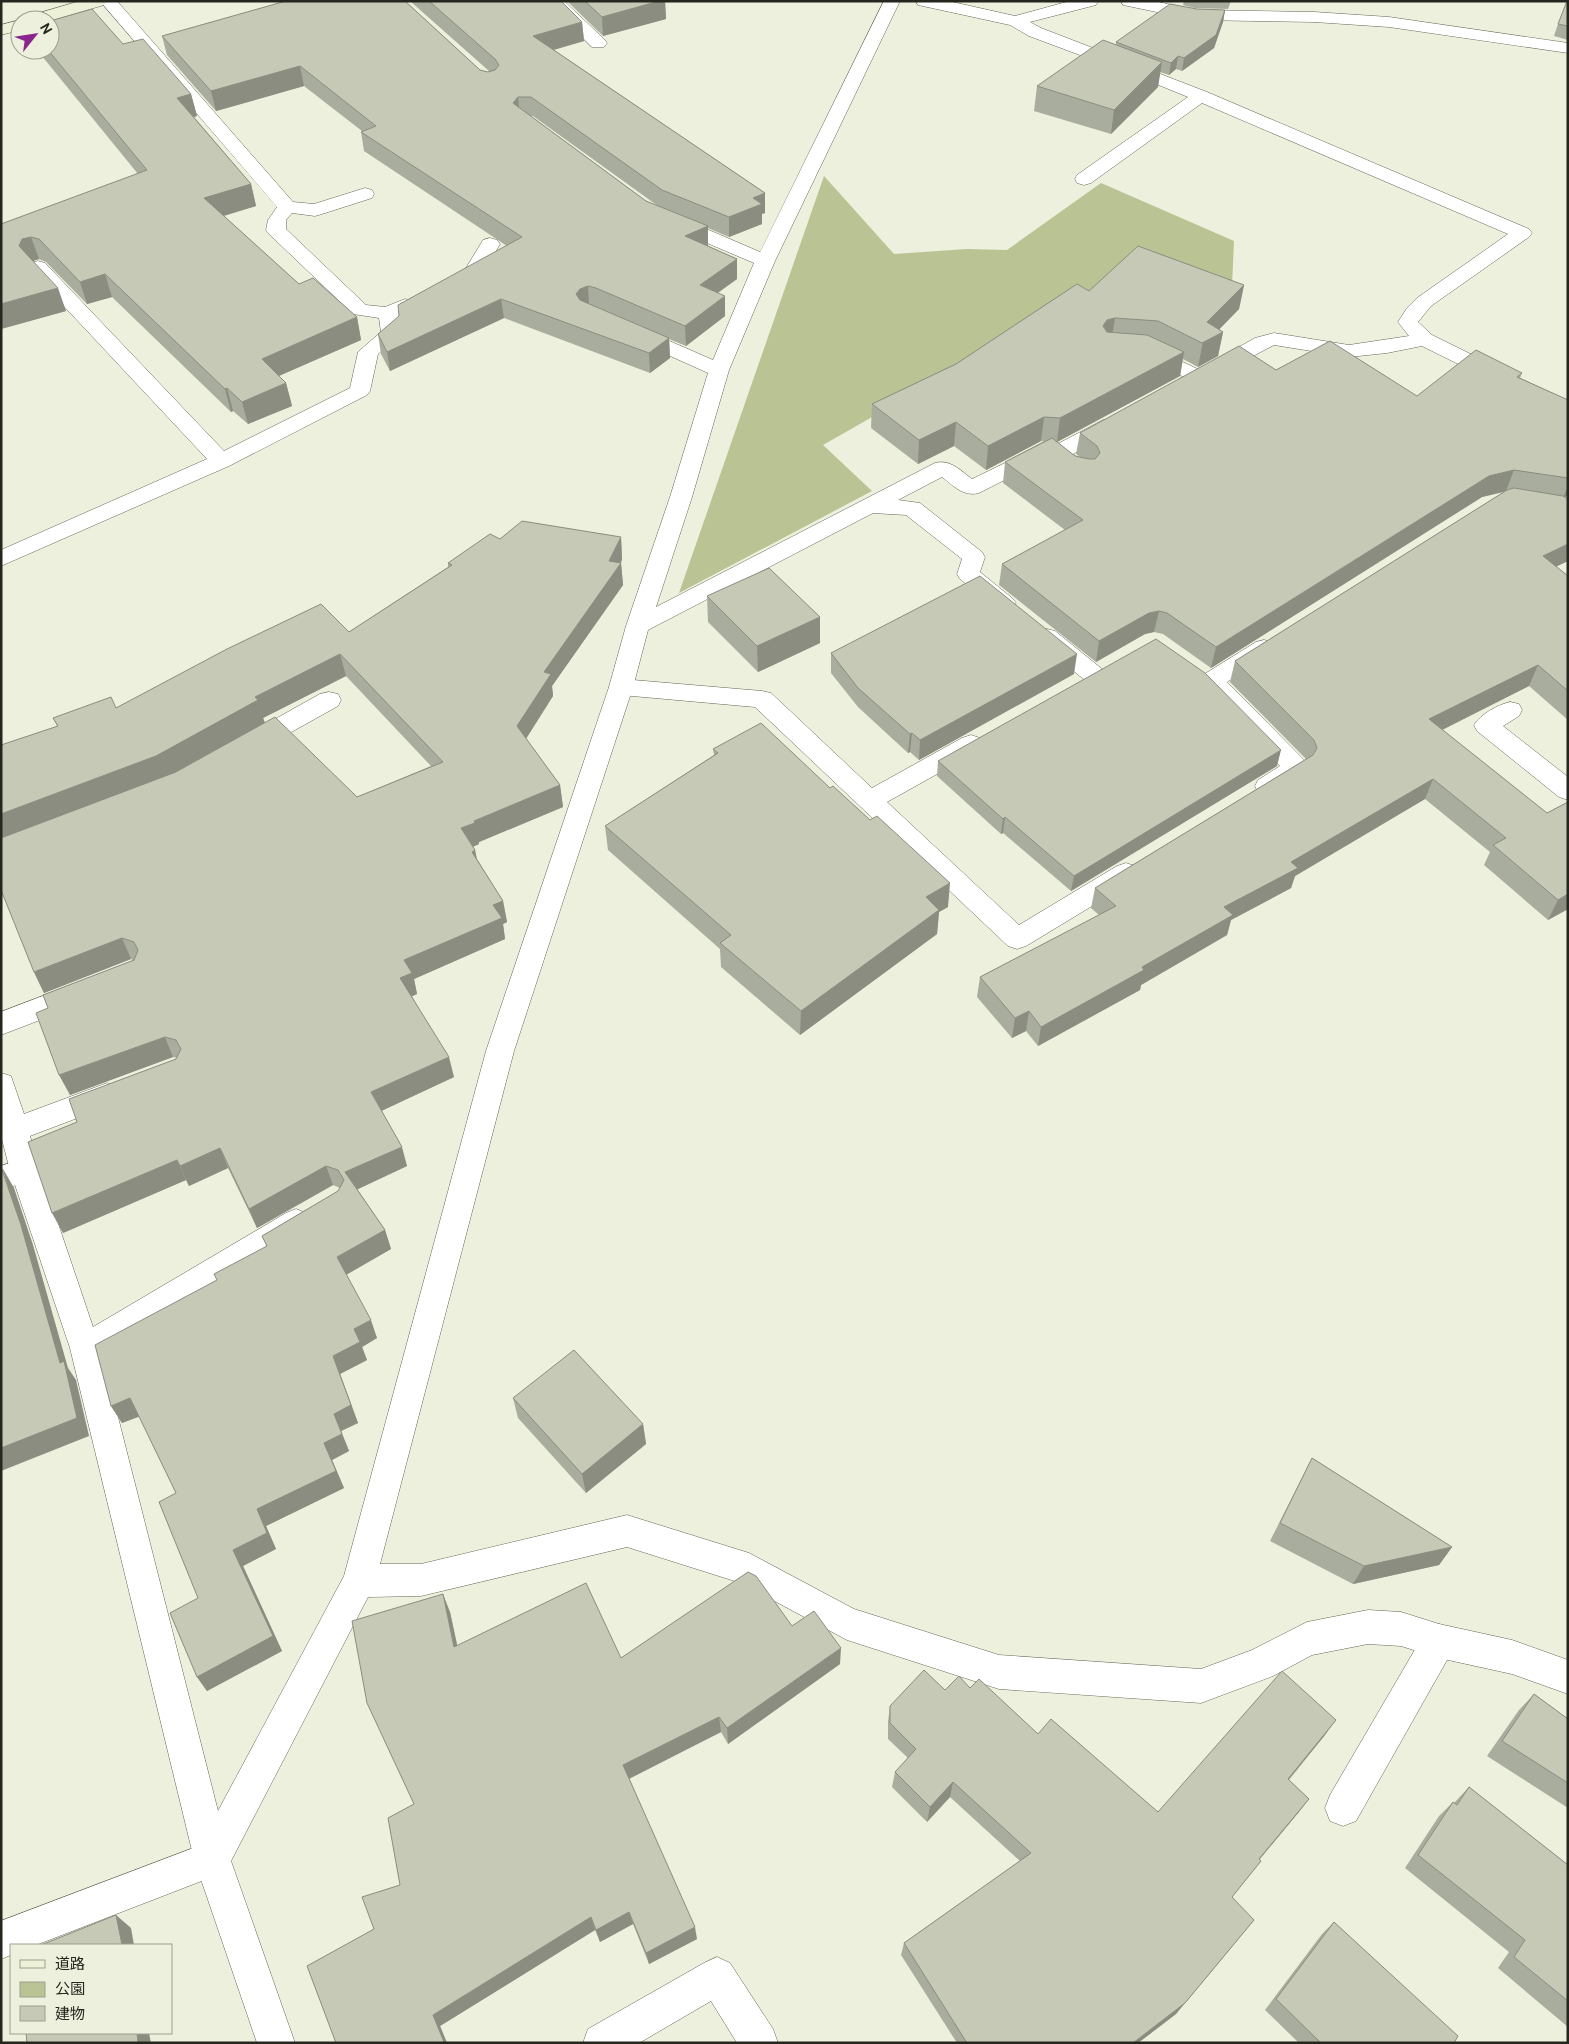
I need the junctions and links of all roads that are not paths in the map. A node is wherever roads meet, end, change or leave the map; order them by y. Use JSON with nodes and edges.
{"nodes":[{"id":1,"x":98,"y":1,"type":"edge"},
{"id":2,"x":108,"y":1,"type":"edge"},
{"id":3,"x":554,"y":1,"type":"edge"},
{"id":4,"x":892,"y":1,"type":"edge"},
{"id":5,"x":924,"y":1,"type":"edge"},
{"id":6,"x":1090,"y":1,"type":"edge"},
{"id":7,"x":1129,"y":1,"type":"edge"},
{"id":8,"x":60,"y":12,"type":"edge"},
{"id":9,"x":1015,"y":21,"type":"junction"},
{"id":10,"x":598,"y":43,"type":"dead end"},
{"id":11,"x":1568,"y":48,"type":"edge"},
{"id":12,"x":1201,"y":96,"type":"junction"},
{"id":13,"x":1084,"y":179,"type":"dead end"},
{"id":14,"x":365,"y":194,"type":"dead end"},
{"id":15,"x":286,"y":207,"type":"junction"},
{"id":16,"x":655,"y":215,"type":"edge"},
{"id":17,"x":490,"y":244,"type":"dead end"},
{"id":18,"x":765,"y":261,"type":"junction"},
{"id":19,"x":38,"y":267,"type":"edge"},
{"id":20,"x":388,"y":313,"type":"junction"},
{"id":21,"x":616,"y":325,"type":"edge"},
{"id":22,"x":1425,"y":339,"type":"junction"},
{"id":23,"x":1129,"y":351,"type":"edge"},
{"id":24,"x":718,"y":370,"type":"junction"},
{"id":25,"x":1199,"y":377,"type":"junction"},
{"id":26,"x":1174,"y":390,"type":"edge"},
{"id":27,"x":1568,"y":410,"type":"edge"},
{"id":28,"x":1124,"y":417,"type":"edge"},
{"id":29,"x":1058,"y":453,"type":"junction"},
{"id":30,"x":221,"y":460,"type":"junction"},
{"id":31,"x":1084,"y":473,"type":"edge"},
{"id":32,"x":870,"y":506,"type":"junction"},
{"id":33,"x":1,"y":559,"type":"edge"},
{"id":34,"x":638,"y":626,"type":"junction"},
{"id":35,"x":1285,"y":634,"type":"edge"},
{"id":36,"x":1094,"y":675,"type":"edge"},
{"id":37,"x":622,"y":687,"type":"junction"},
{"id":38,"x":329,"y":700,"type":"dead end"},
{"id":39,"x":1510,"y":710,"type":"dead end"},
{"id":40,"x":991,"y":733,"type":"edge"},
{"id":41,"x":234,"y":753,"type":"edge"},
{"id":42,"x":1568,"y":791,"type":"edge"},
{"id":43,"x":1246,"y":799,"type":"edge"},
{"id":44,"x":870,"y":800,"type":"junction"},
{"id":45,"x":1144,"y":862,"type":"edge"},
{"id":46,"x":106,"y":983,"type":"edge"},
{"id":47,"x":1,"y":1024,"type":"edge"},
{"id":48,"x":1,"y":1084,"type":"edge"},
{"id":49,"x":129,"y":1087,"type":"edge"},
{"id":50,"x":13,"y":1130,"type":"junction"},
{"id":51,"x":13,"y":1174,"type":"edge"},
{"id":52,"x":317,"y":1210,"type":"edge"},
{"id":53,"x":85,"y":1348,"type":"junction"},
{"id":54,"x":359,"y":1581,"type":"junction"},
{"id":55,"x":1439,"y":1641,"type":"junction"},
{"id":56,"x":1568,"y":1678,"type":"edge"},
{"id":57,"x":1343,"y":1808,"type":"dead end"},
{"id":58,"x":212,"y":1859,"type":"junction"},
{"id":59,"x":1,"y":1940,"type":"edge"},
{"id":60,"x":276,"y":2043,"type":"edge"},
{"id":61,"x":602,"y":2043,"type":"edge"},
{"id":62,"x":759,"y":2043,"type":"edge"}],
"edges":[{"from":1,"to":8,"type":"main road"},
{"from":2,"to":15,"type":"street"},
{"from":3,"to":10,"type":"street"},
{"from":4,"to":18,"type":"street"},
{"from":5,"to":9,"type":"street"},
{"from":6,"to":9,"type":"street"},
{"from":7,"to":11,"type":"street"},
{"from":9,"to":12,"type":"street"},
{"from":12,"to":13,"type":"street"},
{"from":12,"to":22,"type":"street"},
{"from":14,"to":15,"type":"street"},
{"from":15,"to":20,"type":"street"},
{"from":16,"to":18,"type":"street"},
{"from":17,"to":20,"type":"street"},
{"from":18,"to":24,"type":"street"},
{"from":19,"to":30,"type":"street"},
{"from":20,"to":30,"type":"street"},
{"from":21,"to":24,"type":"street"},
{"from":22,"to":25,"type":"street"},
{"from":22,"to":27,"type":"street"},
{"from":23,"to":25,"type":"street"},
{"from":24,"to":34,"type":"street"},
{"from":25,"to":26,"type":"street"},
{"from":28,"to":29,"type":"street"},
{"from":29,"to":31,"type":"street"},
{"from":29,"to":32,"type":"street"},
{"from":30,"to":33,"type":"street"},
{"from":32,"to":34,"type":"street"},
{"from":32,"to":36,"type":"street"},
{"from":34,"to":37,"type":"street"},
{"from":35,"to":43,"type":"street"},
{"from":37,"to":44,"type":"street"},
{"from":37,"to":54,"type":"street"},
{"from":38,"to":41,"type":"street"},
{"from":39,"to":42,"type":"street"},
{"from":40,"to":44,"type":"street"},
{"from":44,"to":45,"type":"street"},
{"from":46,"to":47,"type":"street"},
{"from":48,"to":50,"type":"street"},
{"from":49,"to":50,"type":"street"},
{"from":50,"to":51,"type":"street"},
{"from":51,"to":53,"type":"street"},
{"from":52,"to":53,"type":"street"},
{"from":53,"to":58,"type":"street"},
{"from":54,"to":55,"type":"street"},
{"from":54,"to":58,"type":"street"},
{"from":55,"to":56,"type":"street"},
{"from":55,"to":57,"type":"street"},
{"from":58,"to":59,"type":"street"},
{"from":58,"to":60,"type":"street"},
{"from":61,"to":62,"type":"street"}]}
